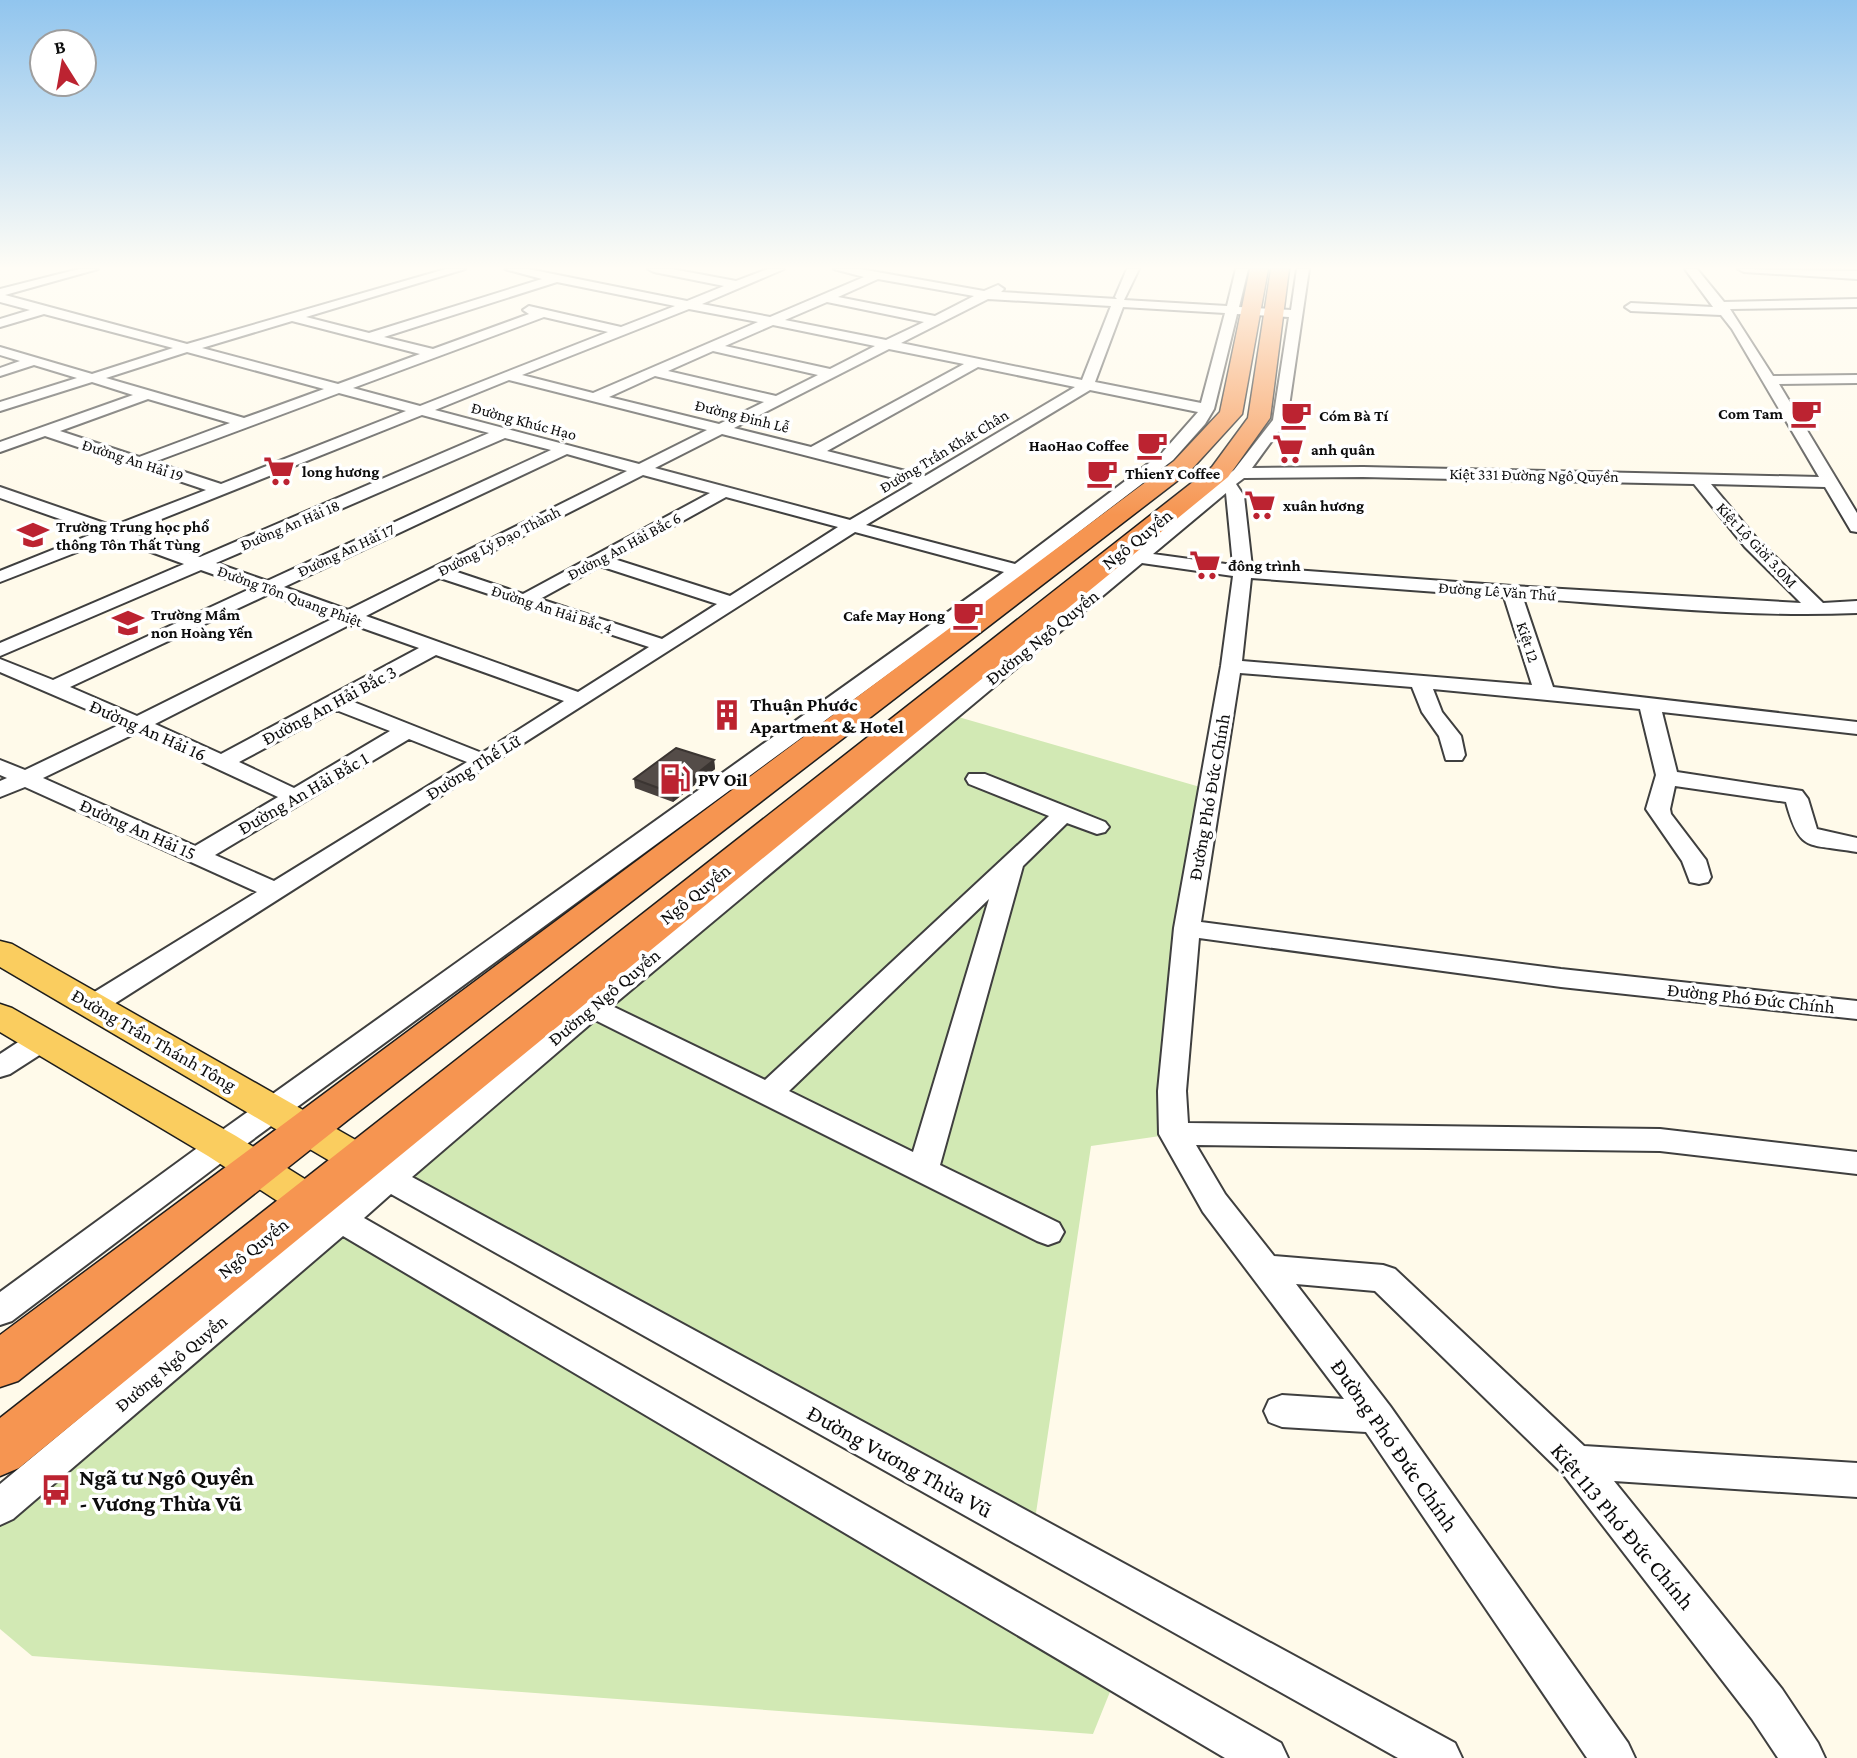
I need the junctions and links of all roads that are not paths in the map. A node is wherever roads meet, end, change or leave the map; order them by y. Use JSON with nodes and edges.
{"nodes":[{"id":1,"x":0,"y":351,"type":"edge"},
{"id":2,"x":177,"y":351,"type":"edge"},
{"id":3,"x":199,"y":351,"type":"edge"},
{"id":4,"x":423,"y":351,"type":"edge"},
{"id":5,"x":442,"y":351,"type":"edge"},
{"id":6,"x":572,"y":351,"type":"edge"},
{"id":7,"x":705,"y":351,"type":"edge"},
{"id":8,"x":726,"y":351,"type":"edge"},
{"id":9,"x":875,"y":351,"type":"edge"},
{"id":10,"x":915,"y":351,"type":"edge"},
{"id":11,"x":1099,"y":351,"type":"edge"},
{"id":12,"x":1240,"y":351,"type":"edge"},
{"id":13,"x":1251,"y":351,"type":"edge"},
{"id":14,"x":1262,"y":351,"type":"edge"},
{"id":15,"x":1751,"y":351,"type":"edge"},
{"id":16,"x":434,"y":354,"type":"junction"},
{"id":17,"x":34,"y":361,"type":"junction"},
{"id":18,"x":974,"y":364,"type":"junction"},
{"id":19,"x":0,"y":372,"type":"edge"},
{"id":20,"x":654,"y":372,"type":"junction"},
{"id":21,"x":830,"y":373,"type":"junction"},
{"id":22,"x":508,"y":376,"type":"junction"},
{"id":23,"x":90,"y":379,"type":"junction"},
{"id":24,"x":1857,"y":379,"type":"edge"},
{"id":25,"x":1768,"y":380,"type":"junction"},
{"id":26,"x":1086,"y":386,"type":"junction"},
{"id":27,"x":340,"y":388,"type":"junction"},
{"id":28,"x":146,"y":395,"type":"junction"},
{"id":29,"x":594,"y":398,"type":"junction"},
{"id":30,"x":775,"y":400,"type":"junction"},
{"id":31,"x":0,"y":407,"type":"edge"},
{"id":32,"x":1207,"y":409,"type":"junction"},
{"id":33,"x":421,"y":411,"type":"junction"},
{"id":34,"x":245,"y":423,"type":"junction"},
{"id":35,"x":720,"y":428,"type":"junction"},
{"id":36,"x":45,"y":430,"type":"junction"},
{"id":37,"x":503,"y":433,"type":"junction"},
{"id":38,"x":0,"y":447,"type":"edge"},
{"id":39,"x":564,"y":450,"type":"junction"},
{"id":40,"x":814,"y":452,"type":"junction"},
{"id":41,"x":139,"y":462,"type":"junction"},
{"id":42,"x":639,"y":469,"type":"junction"},
{"id":43,"x":1229,"y":476,"type":"junction"},
{"id":44,"x":1698,"y":479,"type":"junction"},
{"id":45,"x":926,"y":481,"type":"junction"},
{"id":46,"x":1832,"y":486,"type":"junction"},
{"id":47,"x":221,"y":489,"type":"junction"},
{"id":48,"x":0,"y":492,"type":"edge"},
{"id":49,"x":724,"y":492,"type":"junction"},
{"id":50,"x":1857,"y":493,"type":"edge"},
{"id":51,"x":852,"y":526,"type":"junction"},
{"id":52,"x":1857,"y":527,"type":"edge"},
{"id":53,"x":109,"y":532,"type":"junction"},
{"id":54,"x":1138,"y":557,"type":"junction"},
{"id":55,"x":599,"y":560,"type":"junction"},
{"id":56,"x":199,"y":563,"type":"junction"},
{"id":57,"x":439,"y":572,"type":"junction"},
{"id":58,"x":1243,"y":572,"type":"junction"},
{"id":59,"x":1028,"y":574,"type":"junction"},
{"id":60,"x":0,"y":577,"type":"edge"},
{"id":61,"x":265,"y":587,"type":"junction"},
{"id":62,"x":1511,"y":592,"type":"junction"},
{"id":63,"x":525,"y":600,"type":"junction"},
{"id":64,"x":733,"y":603,"type":"junction"},
{"id":65,"x":1857,"y":607,"type":"edge"},
{"id":66,"x":1818,"y":609,"type":"junction"},
{"id":67,"x":349,"y":617,"type":"junction"},
{"id":68,"x":664,"y":646,"type":"junction"},
{"id":69,"x":436,"y":648,"type":"junction"},
{"id":70,"x":0,"y":650,"type":"edge"},
{"id":71,"x":0,"y":665,"type":"edge"},
{"id":72,"x":1231,"y":666,"type":"junction"},
{"id":73,"x":1419,"y":681,"type":"junction"},
{"id":74,"x":52,"y":688,"type":"junction"},
{"id":75,"x":1544,"y":692,"type":"junction"},
{"id":76,"x":579,"y":699,"type":"junction"},
{"id":77,"x":335,"y":702,"type":"junction"},
{"id":78,"x":1649,"y":702,"type":"junction"},
{"id":79,"x":138,"y":724,"type":"junction"},
{"id":80,"x":1857,"y":728,"type":"edge"},
{"id":81,"x":408,"y":730,"type":"junction"},
{"id":82,"x":1454,"y":755,"type":"dead end"},
{"id":83,"x":484,"y":761,"type":"junction"},
{"id":84,"x":221,"y":763,"type":"junction"},
{"id":85,"x":0,"y":767,"type":"edge"},
{"id":86,"x":1667,"y":775,"type":"junction"},
{"id":87,"x":24,"y":779,"type":"junction"},
{"id":88,"x":977,"y":779,"type":"dead end"},
{"id":89,"x":0,"y":790,"type":"edge"},
{"id":90,"x":296,"y":797,"type":"junction"},
{"id":91,"x":1065,"y":814,"type":"junction"},
{"id":92,"x":1097,"y":827,"type":"dead end"},
{"id":93,"x":1857,"y":845,"type":"edge"},
{"id":94,"x":197,"y":855,"type":"junction"},
{"id":95,"x":1011,"y":864,"type":"junction"},
{"id":96,"x":1699,"y":877,"type":"dead end"},
{"id":97,"x":276,"y":891,"type":"junction"},
{"id":98,"x":1187,"y":929,"type":"junction"},
{"id":99,"x":0,"y":953,"type":"edge"},
{"id":100,"x":93,"y":1005,"type":"junction"},
{"id":101,"x":592,"y":1007,"type":"junction"},
{"id":102,"x":1857,"y":1010,"type":"edge"},
{"id":103,"x":0,"y":1016,"type":"edge"},
{"id":104,"x":42,"y":1040,"type":"junction"},
{"id":105,"x":0,"y":1067,"type":"edge"},
{"id":106,"x":768,"y":1094,"type":"junction"},
{"id":107,"x":290,"y":1119,"type":"junction"},
{"id":108,"x":1174,"y":1134,"type":"junction"},
{"id":109,"x":239,"y":1157,"type":"junction"},
{"id":110,"x":1857,"y":1163,"type":"edge"},
{"id":111,"x":375,"y":1170,"type":"junction"},
{"id":112,"x":923,"y":1171,"type":"junction"},
{"id":113,"x":326,"y":1211,"type":"junction"},
{"id":114,"x":1048,"y":1233,"type":"dead end"},
{"id":115,"x":1267,"y":1269,"type":"junction"},
{"id":116,"x":0,"y":1311,"type":"edge"},
{"id":117,"x":0,"y":1365,"type":"edge"},
{"id":118,"x":1282,"y":1410,"type":"dead end"},
{"id":119,"x":1377,"y":1417,"type":"junction"},
{"id":120,"x":0,"y":1451,"type":"edge"},
{"id":121,"x":1576,"y":1462,"type":"junction"},
{"id":122,"x":1857,"y":1480,"type":"edge"},
{"id":123,"x":0,"y":1507,"type":"edge"},
{"id":124,"x":1266,"y":1758,"type":"edge"},
{"id":125,"x":1440,"y":1758,"type":"edge"},
{"id":126,"x":1613,"y":1758,"type":"edge"},
{"id":127,"x":1803,"y":1758,"type":"edge"}],
"edges":[{"from":1,"to":17,"type":"street"},
{"from":2,"to":23,"type":"street"},
{"from":3,"to":27,"type":"street","name":"Đường Khúc Hạo"},
{"from":4,"to":16,"type":"street"},
{"from":5,"to":16,"type":"street"},
{"from":6,"to":22,"type":"street"},
{"from":7,"to":20,"type":"street"},
{"from":8,"to":21,"type":"street"},
{"from":9,"to":21,"type":"street","name":"Đường Lý Đạo Thành"},
{"from":10,"to":18,"type":"street"},
{"from":11,"to":26,"type":"street"},
{"from":12,"to":32,"type":"street"},
{"from":13,"to":59,"type":"highway","name":"Ngô Quyền"},
{"from":14,"to":43,"type":"highway","name":"Ngô Quyền"},
{"from":15,"to":25,"type":"street"},
{"from":16,"to":27,"type":"street"},
{"from":17,"to":19,"type":"street"},
{"from":17,"to":23,"type":"street"},
{"from":18,"to":26,"type":"street"},
{"from":18,"to":40,"type":"street"},
{"from":20,"to":29,"type":"street"},
{"from":20,"to":30,"type":"street"},
{"from":21,"to":30,"type":"street","name":"Đường Lý Đạo Thành"},
{"from":22,"to":29,"type":"street","name":"Đường Đinh Lễ"},
{"from":22,"to":33,"type":"street"},
{"from":23,"to":28,"type":"street"},
{"from":23,"to":31,"type":"street"},
{"from":24,"to":25,"type":"street"},
{"from":25,"to":46,"type":"street"},
{"from":26,"to":32,"type":"street"},
{"from":26,"to":45,"type":"street","name":"Đường Trần Khát Chân"},
{"from":27,"to":33,"type":"street","name":"Đường Khúc Hạo"},
{"from":27,"to":34,"type":"street"},
{"from":28,"to":34,"type":"street"},
{"from":28,"to":36,"type":"street"},
{"from":29,"to":35,"type":"street","name":"Đường Đinh Lễ"},
{"from":30,"to":35,"type":"street","name":"Đường Lý Đạo Thành"},
{"from":32,"to":59,"type":"street"},
{"from":33,"to":37,"type":"street","name":"Đường Khúc Hạo"},
{"from":33,"to":47,"type":"street"},
{"from":34,"to":41,"type":"street"},
{"from":35,"to":40,"type":"street","name":"Đường Đinh Lễ"},
{"from":35,"to":42,"type":"street","name":"Đường Lý Đạo Thành"},
{"from":36,"to":38,"type":"street"},
{"from":36,"to":41,"type":"street","name":"Đường An Hải 19"},
{"from":37,"to":39,"type":"street","name":"Đường Khúc Hạo"},
{"from":37,"to":56,"type":"street","name":"Đường An Hải 18"},
{"from":39,"to":42,"type":"street","name":"Đường Khúc Hạo"},
{"from":39,"to":61,"type":"street","name":"Đường An Hải 17"},
{"from":40,"to":45,"type":"street","name":"Đường Đinh Lễ"},
{"from":41,"to":47,"type":"street","name":"Đường An Hải 19"},
{"from":42,"to":49,"type":"street","name":"Đường Khúc Hạo"},
{"from":42,"to":57,"type":"street","name":"Đường Lý Đạo Thành"},
{"from":43,"to":44,"type":"street","name":"Kiệt 331 Đường Ngô Quyền"},
{"from":43,"to":54,"type":"street","name":"Đường Ngô Quyền"},
{"from":43,"to":58,"type":"street","name":"Đường Phó Đức Chính"},
{"from":43,"to":111,"type":"highway","name":"Ngô Quyền"},
{"from":44,"to":46,"type":"street","name":"Kiệt 331 Đường Ngô Quyền"},
{"from":44,"to":66,"type":"street","name":"Kiệt Lộ Giời 3.0M"},
{"from":45,"to":51,"type":"street","name":"Đường Trần Khát Chân"},
{"from":46,"to":50,"type":"street","name":"Kiệt 331 Đường Ngô Quyền"},
{"from":46,"to":52,"type":"street"},
{"from":47,"to":53,"type":"street"},
{"from":48,"to":53,"type":"street","name":"Đường Tôn Quang Phiệt"},
{"from":49,"to":51,"type":"street","name":"Đường Khúc Hạo"},
{"from":49,"to":55,"type":"street","name":"Đường An Hải Bắc 6"},
{"from":51,"to":59,"type":"street","name":"Đường Khúc Hạo"},
{"from":51,"to":64,"type":"street","name":"Đường Thế Lữ"},
{"from":53,"to":56,"type":"street","name":"Đường Tôn Quang Phiệt"},
{"from":53,"to":60,"type":"street"},
{"from":54,"to":58,"type":"street","name":"Đường Lê Văn Thứ"},
{"from":54,"to":101,"type":"street","name":"Đường Ngô Quyền"},
{"from":55,"to":63,"type":"street","name":"Đường An Hải Bắc 6"},
{"from":55,"to":64,"type":"street"},
{"from":56,"to":61,"type":"street","name":"Đường Tôn Quang Phiệt"},
{"from":56,"to":70,"type":"street","name":"Đường An Hải 18"},
{"from":57,"to":63,"type":"street","name":"Đường An Hải Bắc 4"},
{"from":57,"to":67,"type":"street","name":"Đường Lý Đạo Thành"},
{"from":58,"to":62,"type":"street","name":"Đường Lê Văn Thứ"},
{"from":58,"to":72,"type":"street","name":"Đường Phó Đức Chính"},
{"from":59,"to":107,"type":"highway","name":"Ngô Quyền"},
{"from":61,"to":67,"type":"street","name":"Đường Tôn Quang Phiệt"},
{"from":61,"to":74,"type":"street","name":"Đường An Hải 17"},
{"from":62,"to":66,"type":"street","name":"Đường Lê Văn Thứ"},
{"from":62,"to":75,"type":"street","name":"Kiệt 12"},
{"from":63,"to":68,"type":"street","name":"Đường An Hải Bắc 4"},
{"from":64,"to":68,"type":"street","name":"Đường Thế Lữ"},
{"from":65,"to":66,"type":"street","name":"Đường Lê Văn Thứ"},
{"from":67,"to":69,"type":"street","name":"Đường Tôn Quang Phiệt"},
{"from":67,"to":79,"type":"street","name":"Đường Lý Đạo Thành"},
{"from":68,"to":76,"type":"street","name":"Đường Thế Lữ"},
{"from":69,"to":76,"type":"street","name":"Đường Tôn Quang Phiệt"},
{"from":69,"to":77,"type":"street","name":"Đường An Hải Bắc 3"},
{"from":71,"to":74,"type":"street","name":"Đường An Hải 16"},
{"from":72,"to":73,"type":"street"},
{"from":72,"to":98,"type":"street","name":"Đường Phó Đức Chính"},
{"from":73,"to":75,"type":"street"},
{"from":73,"to":82,"type":"street"},
{"from":74,"to":79,"type":"street","name":"Đường An Hải 16"},
{"from":75,"to":78,"type":"street"},
{"from":76,"to":83,"type":"street","name":"Đường Thế Lữ"},
{"from":77,"to":81,"type":"street"},
{"from":77,"to":84,"type":"street","name":"Đường An Hải Bắc 3"},
{"from":78,"to":80,"type":"street"},
{"from":78,"to":86,"type":"street"},
{"from":79,"to":84,"type":"street","name":"Đường An Hải 16"},
{"from":79,"to":87,"type":"street","name":"Đường Lý Đạo Thành"},
{"from":81,"to":83,"type":"street"},
{"from":81,"to":90,"type":"street","name":"Đường An Hải Bắc 1"},
{"from":83,"to":97,"type":"street","name":"Đường Thế Lữ"},
{"from":84,"to":90,"type":"street","name":"Đường An Hải 16"},
{"from":85,"to":87,"type":"street","name":"Đường An Hải 15"},
{"from":86,"to":93,"type":"street"},
{"from":86,"to":96,"type":"street"},
{"from":87,"to":89,"type":"street","name":"Đường Lý Đạo Thành"},
{"from":87,"to":94,"type":"street","name":"Đường An Hải 15"},
{"from":88,"to":91,"type":"street"},
{"from":90,"to":94,"type":"street","name":"Đường An Hải Bắc 1"},
{"from":91,"to":92,"type":"street"},
{"from":91,"to":95,"type":"street"},
{"from":94,"to":97,"type":"street","name":"Đường An Hải 15"},
{"from":95,"to":106,"type":"street"},
{"from":95,"to":112,"type":"street"},
{"from":97,"to":100,"type":"street","name":"Đường Thế Lữ"},
{"from":98,"to":102,"type":"street","name":"Đường Phó Đức Chính"},
{"from":98,"to":108,"type":"street","name":"Đường Phó Đức Chính"},
{"from":99,"to":100,"type":"main road","name":"Đường Trần Thánh Tông"},
{"from":100,"to":107,"type":"main road","name":"Đường Trần Thánh Tông"},
{"from":101,"to":106,"type":"street"},
{"from":101,"to":111,"type":"street","name":"Đường Ngô Quyền"},
{"from":103,"to":104,"type":"main road"},
{"from":104,"to":105,"type":"street"},
{"from":104,"to":109,"type":"main road"},
{"from":106,"to":112,"type":"street"},
{"from":107,"to":109,"type":"highway","name":"Ngô Quyền"},
{"from":107,"to":111,"type":"main road","name":"Đường Trần Thánh Tông"},
{"from":108,"to":110,"type":"street"},
{"from":108,"to":115,"type":"street","name":"Đường Phó Đức Chính"},
{"from":109,"to":113,"type":"main road"},
{"from":109,"to":116,"type":"street"},
{"from":109,"to":117,"type":"highway","name":"Ngô Quyền"},
{"from":111,"to":113,"type":"highway","name":"Ngô Quyền"},
{"from":111,"to":125,"type":"street","name":"Đường Vương Thừa Vũ"},
{"from":112,"to":114,"type":"street"},
{"from":113,"to":120,"type":"highway","name":"Ngô Quyền"},
{"from":113,"to":123,"type":"street","name":"Đường Ngô Quyền"},
{"from":113,"to":124,"type":"street"},
{"from":115,"to":119,"type":"street","name":"Đường Phó Đức Chính"},
{"from":115,"to":121,"type":"street","name":"Kiệt 113 Phó Đức Chính"},
{"from":118,"to":119,"type":"street"},
{"from":119,"to":126,"type":"street","name":"Đường Phó Đức Chính"},
{"from":121,"to":122,"type":"street"},
{"from":121,"to":127,"type":"street","name":"Kiệt 113 Phó Đức Chính"}]}
